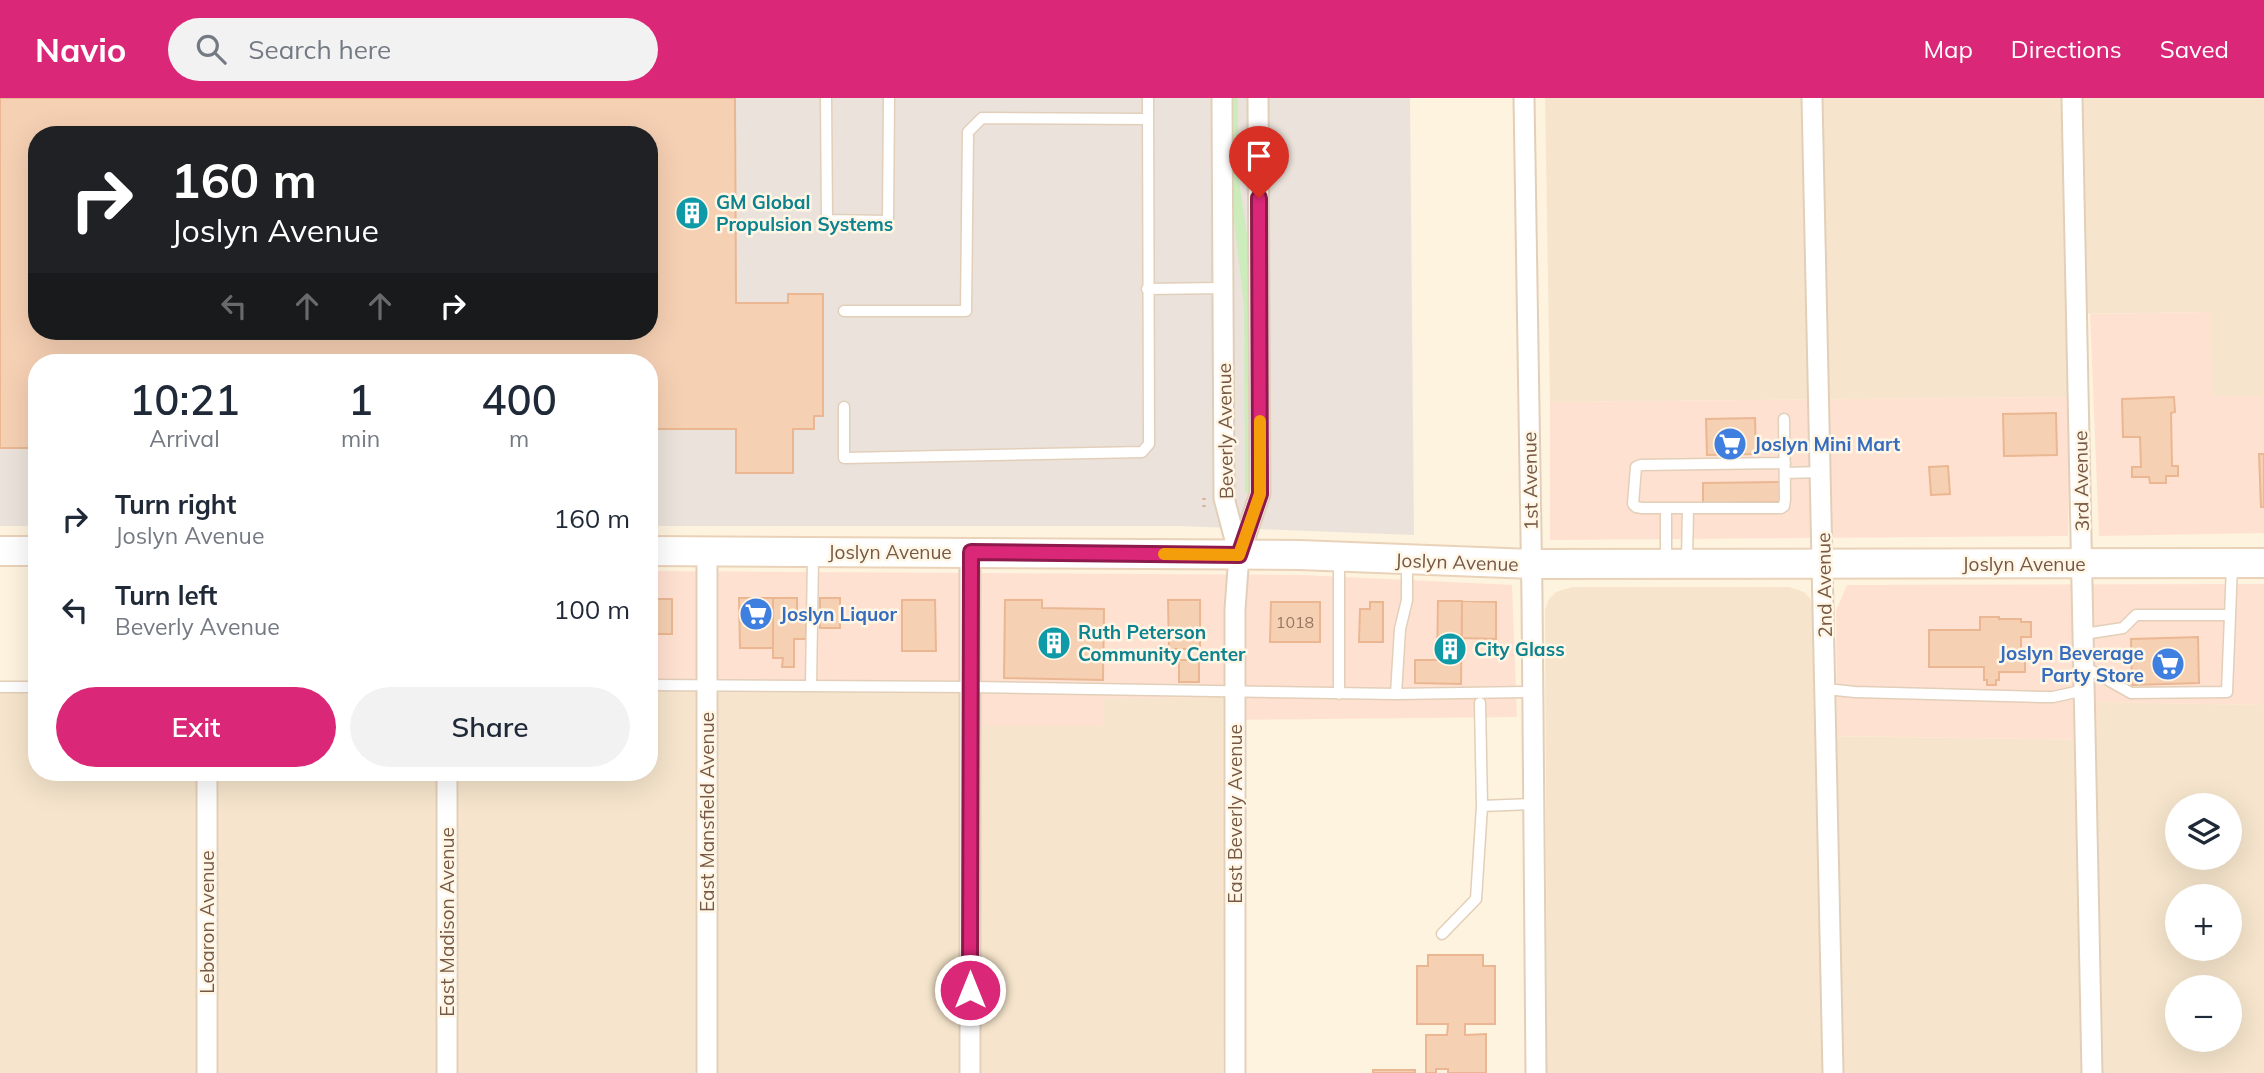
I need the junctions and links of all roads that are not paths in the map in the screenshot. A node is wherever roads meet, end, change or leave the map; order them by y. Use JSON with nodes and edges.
{"nodes":[{"id":1,"x":826,"y":98,"type":"edge"},
{"id":2,"x":889,"y":98,"type":"edge"},
{"id":3,"x":1148,"y":98,"type":"edge"},
{"id":4,"x":1222,"y":98,"type":"edge"},
{"id":5,"x":1258,"y":98,"type":"edge"},
{"id":6,"x":1524,"y":98,"type":"edge"},
{"id":7,"x":1812,"y":98,"type":"edge"},
{"id":8,"x":2072,"y":98,"type":"edge"},
{"id":9,"x":1148,"y":118,"type":"junction"},
{"id":10,"x":1223,"y":288,"type":"junction"},
{"id":11,"x":1147,"y":289,"type":"junction"},
{"id":12,"x":844,"y":311,"type":"dead end"},
{"id":13,"x":844,"y":407,"type":"dead end"},
{"id":14,"x":1784,"y":419,"type":"dead end"},
{"id":15,"x":1785,"y":468,"type":"junction"},
{"id":16,"x":1821,"y":472,"type":"junction"},
{"id":17,"x":1666,"y":508,"type":"junction"},
{"id":18,"x":1688,"y":508,"type":"junction"},
{"id":19,"x":0,"y":551,"type":"edge"},
{"id":20,"x":28,"y":551,"type":"edge"},
{"id":21,"x":658,"y":551,"type":"edge"},
{"id":22,"x":707,"y":552,"type":"junction"},
{"id":23,"x":813,"y":552,"type":"junction"},
{"id":24,"x":971,"y":552,"type":"junction"},
{"id":25,"x":1239,"y":555,"type":"junction"},
{"id":26,"x":1339,"y":557,"type":"junction"},
{"id":27,"x":1407,"y":560,"type":"junction"},
{"id":28,"x":1531,"y":564,"type":"junction"},
{"id":29,"x":1677,"y":564,"type":"junction"},
{"id":30,"x":2083,"y":564,"type":"junction"},
{"id":31,"x":2232,"y":564,"type":"junction"},
{"id":32,"x":2264,"y":564,"type":"edge"},
{"id":33,"x":1823,"y":565,"type":"junction"},
{"id":34,"x":2230,"y":615,"type":"junction"},
{"id":35,"x":2084,"y":634,"type":"junction"},
{"id":36,"x":2085,"y":667,"type":"junction"},
{"id":37,"x":658,"y":685,"type":"edge"},
{"id":38,"x":707,"y":685,"type":"junction"},
{"id":39,"x":811,"y":686,"type":"junction"},
{"id":40,"x":0,"y":687,"type":"edge"},
{"id":41,"x":28,"y":687,"type":"edge"},
{"id":42,"x":971,"y":687,"type":"junction"},
{"id":43,"x":1826,"y":689,"type":"junction"},
{"id":44,"x":2085,"y":690,"type":"junction"},
{"id":45,"x":1533,"y":692,"type":"junction"},
{"id":46,"x":1235,"y":693,"type":"junction"},
{"id":47,"x":1339,"y":694,"type":"junction"},
{"id":48,"x":1396,"y":694,"type":"junction"},
{"id":49,"x":1480,"y":703,"type":"dead end"},
{"id":50,"x":207,"y":781,"type":"edge"},
{"id":51,"x":447,"y":781,"type":"edge"},
{"id":52,"x":1534,"y":804,"type":"junction"},
{"id":53,"x":1482,"y":806,"type":"junction"},
{"id":54,"x":1442,"y":934,"type":"dead end"},
{"id":55,"x":207,"y":1073,"type":"edge"},
{"id":56,"x":447,"y":1073,"type":"edge"},
{"id":57,"x":707,"y":1073,"type":"edge"},
{"id":58,"x":970,"y":1073,"type":"edge"},
{"id":59,"x":1235,"y":1073,"type":"edge"},
{"id":60,"x":1536,"y":1073,"type":"edge"},
{"id":61,"x":1833,"y":1073,"type":"edge"},
{"id":62,"x":2092,"y":1073,"type":"edge"}],
"edges":[{"from":1,"to":2,"type":"lane"},
{"from":3,"to":9,"type":"lane"},
{"from":4,"to":10,"type":"street","name":"Beverly Avenue"},
{"from":5,"to":25,"type":"street","name":"Beverly Avenue"},
{"from":6,"to":28,"type":"street","name":"1st Avenue"},
{"from":7,"to":16,"type":"street","name":"2nd Avenue"},
{"from":8,"to":30,"type":"street","name":"3rd Avenue"},
{"from":9,"to":11,"type":"lane"},
{"from":9,"to":12,"type":"lane"},
{"from":10,"to":11,"type":"lane"},
{"from":10,"to":25,"type":"street","name":"Beverly Avenue"},
{"from":11,"to":13,"type":"lane"},
{"from":14,"to":15,"type":"lane"},
{"from":15,"to":16,"type":"lane"},
{"from":15,"to":17,"type":"lane"},
{"from":15,"to":18,"type":"lane"},
{"from":16,"to":33,"type":"street","name":"2nd Avenue"},
{"from":17,"to":18,"type":"lane"},
{"from":17,"to":29,"type":"lane"},
{"from":18,"to":29,"type":"lane"},
{"from":19,"to":20,"type":"main road"},
{"from":21,"to":22,"type":"main road","name":"Joslyn Avenue"},
{"from":22,"to":23,"type":"main road","name":"Joslyn Avenue"},
{"from":22,"to":38,"type":"street","name":"East Mansfield Avenue"},
{"from":23,"to":24,"type":"main road","name":"Joslyn Avenue"},
{"from":23,"to":39,"type":"lane"},
{"from":24,"to":25,"type":"main road","name":"Joslyn Avenue"},
{"from":24,"to":42,"type":"street"},
{"from":25,"to":26,"type":"main road","name":"Joslyn Avenue"},
{"from":25,"to":46,"type":"street","name":"East Beverly Avenue"},
{"from":26,"to":27,"type":"main road","name":"Joslyn Avenue"},
{"from":26,"to":47,"type":"lane"},
{"from":27,"to":28,"type":"main road","name":"Joslyn Avenue"},
{"from":27,"to":48,"type":"lane"},
{"from":28,"to":29,"type":"main road","name":"Joslyn Avenue"},
{"from":28,"to":45,"type":"street","name":"1st Avenue"},
{"from":29,"to":33,"type":"main road","name":"Joslyn Avenue"},
{"from":30,"to":31,"type":"main road","name":"Joslyn Avenue"},
{"from":30,"to":33,"type":"main road","name":"Joslyn Avenue"},
{"from":30,"to":35,"type":"street","name":"3rd Avenue"},
{"from":31,"to":32,"type":"main road","name":"Joslyn Avenue"},
{"from":31,"to":34,"type":"lane"},
{"from":33,"to":43,"type":"street","name":"2nd Avenue"},
{"from":34,"to":35,"type":"lane"},
{"from":34,"to":36,"type":"lane"},
{"from":35,"to":36,"type":"street","name":"3rd Avenue"},
{"from":36,"to":44,"type":"street","name":"3rd Avenue"},
{"from":37,"to":38,"type":"lane"},
{"from":38,"to":39,"type":"lane"},
{"from":38,"to":57,"type":"street","name":"East Mansfield Avenue"},
{"from":39,"to":42,"type":"lane"},
{"from":40,"to":41,"type":"lane"},
{"from":42,"to":46,"type":"lane"},
{"from":42,"to":58,"type":"street"},
{"from":43,"to":44,"type":"lane"},
{"from":43,"to":61,"type":"street","name":"2nd Avenue"},
{"from":44,"to":62,"type":"street","name":"3rd Avenue"},
{"from":45,"to":48,"type":"lane"},
{"from":45,"to":52,"type":"street","name":"1st Avenue"},
{"from":46,"to":47,"type":"lane"},
{"from":46,"to":59,"type":"street","name":"East Beverly Avenue"},
{"from":47,"to":48,"type":"lane"},
{"from":49,"to":53,"type":"lane"},
{"from":50,"to":55,"type":"street","name":"Lebaron Avenue"},
{"from":51,"to":56,"type":"street","name":"East Madison Avenue"},
{"from":52,"to":53,"type":"lane"},
{"from":52,"to":60,"type":"street","name":"1st Avenue"},
{"from":53,"to":54,"type":"lane"}]}
